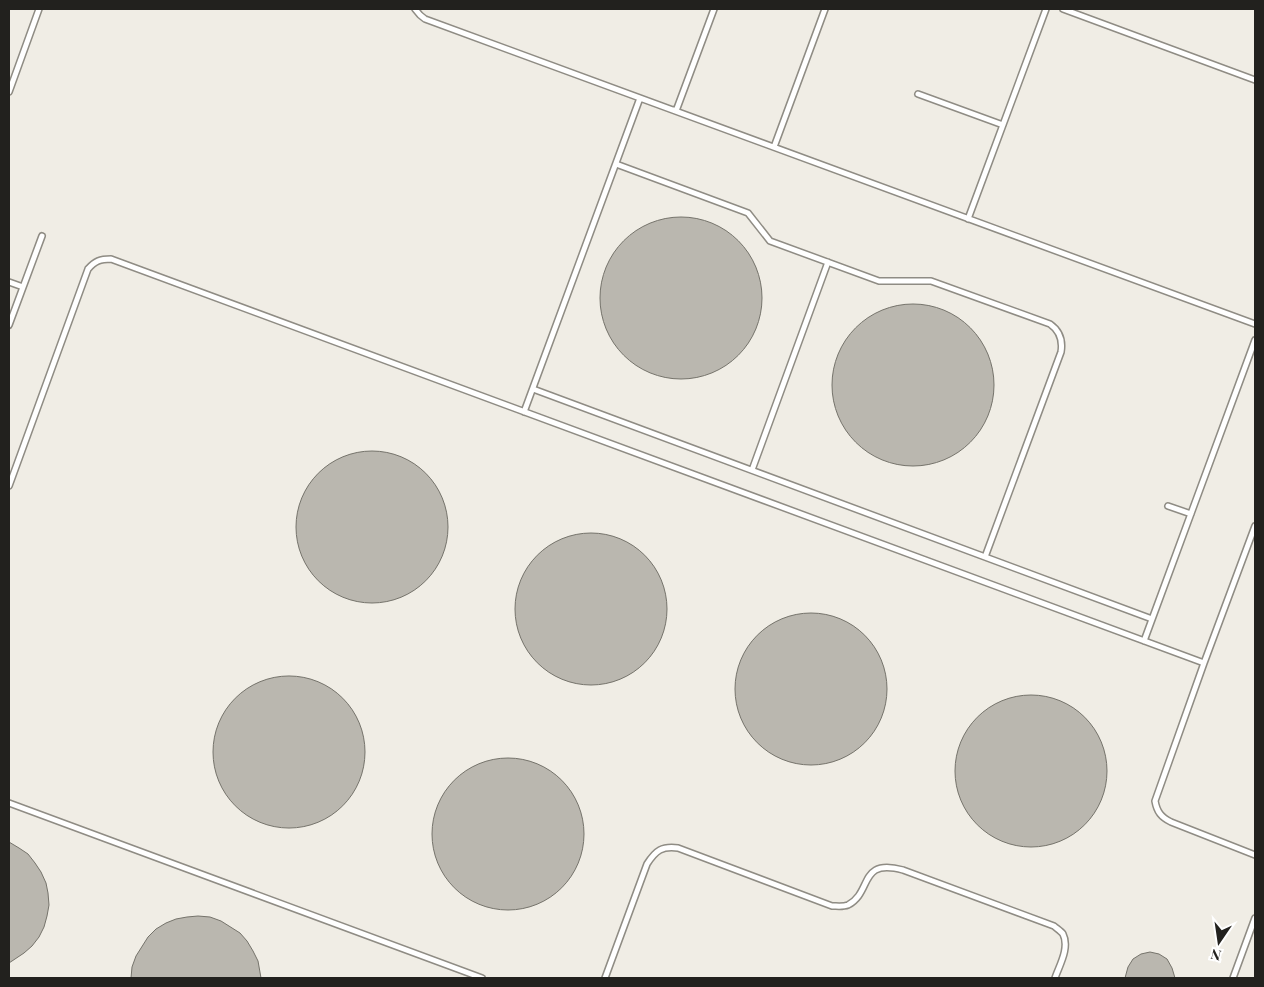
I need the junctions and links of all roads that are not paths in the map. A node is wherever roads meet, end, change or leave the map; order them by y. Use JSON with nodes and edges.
{"nodes":[{"id":1,"x":39,"y":9,"type":"edge"},
{"id":2,"x":415,"y":9,"type":"edge"},
{"id":3,"x":714,"y":9,"type":"edge"},
{"id":4,"x":825,"y":9,"type":"edge"},
{"id":5,"x":1046,"y":9,"type":"edge"},
{"id":6,"x":1063,"y":9,"type":"edge"},
{"id":7,"x":1255,"y":80,"type":"edge"},
{"id":8,"x":9,"y":92,"type":"edge"},
{"id":9,"x":918,"y":94,"type":"dead end"},
{"id":10,"x":1003,"y":125,"type":"junction"},
{"id":11,"x":774,"y":147,"type":"junction"},
{"id":12,"x":616,"y":164,"type":"junction"},
{"id":13,"x":968,"y":218,"type":"junction"},
{"id":14,"x":42,"y":236,"type":"dead end"},
{"id":15,"x":828,"y":262,"type":"junction"},
{"id":16,"x":9,"y":282,"type":"edge"},
{"id":17,"x":23,"y":288,"type":"junction"},
{"id":18,"x":1255,"y":324,"type":"edge"},
{"id":19,"x":9,"y":325,"type":"edge"},
{"id":20,"x":1255,"y":340,"type":"edge"},
{"id":21,"x":533,"y":389,"type":"junction"},
{"id":22,"x":524,"y":412,"type":"junction"},
{"id":23,"x":752,"y":470,"type":"junction"},
{"id":24,"x":9,"y":486,"type":"edge"},
{"id":25,"x":1168,"y":506,"type":"dead end"},
{"id":26,"x":1191,"y":514,"type":"junction"},
{"id":27,"x":1255,"y":526,"type":"edge"},
{"id":28,"x":985,"y":557,"type":"junction"},
{"id":29,"x":1152,"y":619,"type":"junction"},
{"id":30,"x":1144,"y":641,"type":"junction"},
{"id":31,"x":1204,"y":664,"type":"junction"},
{"id":32,"x":9,"y":803,"type":"edge"},
{"id":33,"x":1255,"y":855,"type":"edge"},
{"id":34,"x":1255,"y":918,"type":"edge"},
{"id":35,"x":482,"y":978,"type":"edge"},
{"id":36,"x":605,"y":978,"type":"edge"},
{"id":37,"x":1055,"y":978,"type":"edge"},
{"id":38,"x":1233,"y":978,"type":"edge"}],
"edges":[{"from":1,"to":8,"type":"lane"},
{"from":2,"to":11,"type":"lane"},
{"from":3,"to":12,"type":"lane"},
{"from":4,"to":11,"type":"lane"},
{"from":5,"to":10,"type":"lane"},
{"from":6,"to":7,"type":"lane"},
{"from":9,"to":10,"type":"lane"},
{"from":10,"to":13,"type":"lane"},
{"from":11,"to":13,"type":"lane"},
{"from":12,"to":15,"type":"lane"},
{"from":12,"to":21,"type":"lane"},
{"from":13,"to":18,"type":"lane"},
{"from":14,"to":17,"type":"lane"},
{"from":15,"to":23,"type":"lane"},
{"from":15,"to":28,"type":"lane"},
{"from":16,"to":17,"type":"lane"},
{"from":17,"to":19,"type":"lane"},
{"from":20,"to":26,"type":"lane"},
{"from":21,"to":22,"type":"lane"},
{"from":21,"to":23,"type":"lane"},
{"from":22,"to":24,"type":"lane"},
{"from":22,"to":30,"type":"lane"},
{"from":23,"to":28,"type":"lane"},
{"from":25,"to":26,"type":"lane"},
{"from":26,"to":29,"type":"lane"},
{"from":27,"to":31,"type":"lane"},
{"from":28,"to":29,"type":"lane"},
{"from":29,"to":30,"type":"lane"},
{"from":30,"to":31,"type":"lane"},
{"from":31,"to":33,"type":"lane"},
{"from":32,"to":35,"type":"lane"},
{"from":34,"to":38,"type":"lane"},
{"from":36,"to":37,"type":"lane"}]}
